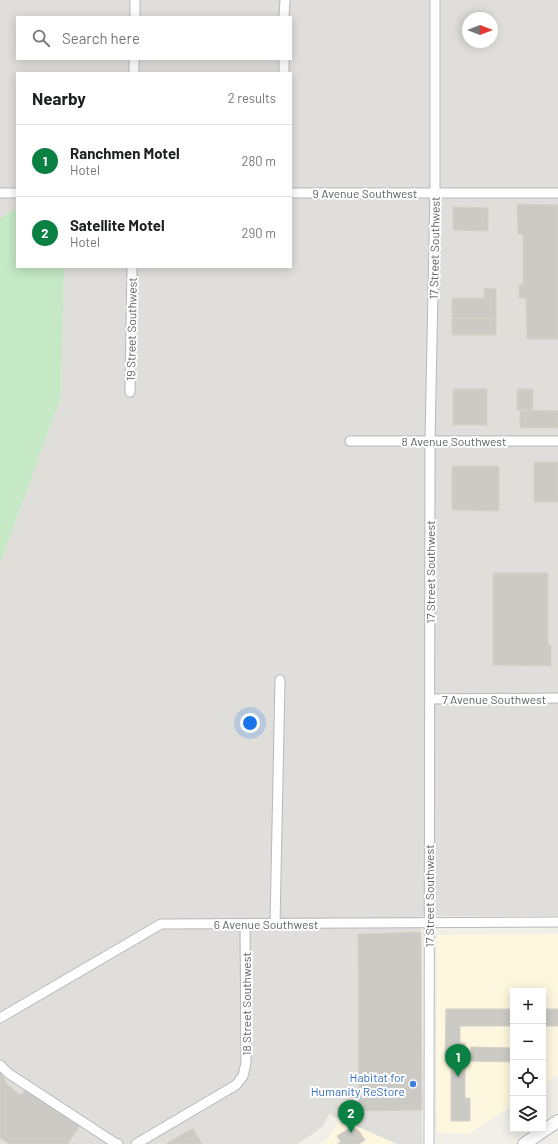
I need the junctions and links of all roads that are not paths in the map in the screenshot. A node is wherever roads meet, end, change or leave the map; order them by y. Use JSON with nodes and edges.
{"nodes":[{"id":1,"x":135,"y":0,"type":"edge"},
{"id":2,"x":284,"y":0,"type":"edge"},
{"id":3,"x":435,"y":0,"type":"edge"},
{"id":4,"x":135,"y":16,"type":"edge"},
{"id":5,"x":284,"y":16,"type":"edge"},
{"id":6,"x":134,"y":60,"type":"edge"},
{"id":7,"x":284,"y":60,"type":"edge"},
{"id":8,"x":134,"y":72,"type":"edge"},
{"id":9,"x":284,"y":72,"type":"edge"},
{"id":10,"x":435,"y":192,"type":"junction"},
{"id":11,"x":0,"y":193,"type":"edge"},
{"id":12,"x":16,"y":193,"type":"edge"},
{"id":13,"x":292,"y":193,"type":"edge"},
{"id":14,"x":558,"y":193,"type":"edge"},
{"id":15,"x":132,"y":268,"type":"edge"},
{"id":16,"x":130,"y":392,"type":"dead end"},
{"id":17,"x":350,"y":441,"type":"dead end"},
{"id":18,"x":430,"y":441,"type":"junction"},
{"id":19,"x":558,"y":441,"type":"edge"},
{"id":20,"x":280,"y":680,"type":"dead end"},
{"id":21,"x":558,"y":698,"type":"edge"},
{"id":22,"x":430,"y":699,"type":"junction"},
{"id":23,"x":558,"y":922,"type":"edge"},
{"id":24,"x":429,"y":923,"type":"junction"},
{"id":25,"x":245,"y":924,"type":"junction"},
{"id":26,"x":275,"y":924,"type":"junction"},
{"id":27,"x":0,"y":1018,"type":"edge"},
{"id":28,"x":0,"y":1065,"type":"edge"},
{"id":29,"x":558,"y":1121,"type":"edge"},
{"id":30,"x":118,"y":1144,"type":"edge"},
{"id":31,"x":136,"y":1144,"type":"edge"},
{"id":32,"x":429,"y":1144,"type":"edge"},
{"id":33,"x":524,"y":1144,"type":"edge"}],
"edges":[{"from":1,"to":4,"type":"street"},
{"from":2,"to":5,"type":"street"},
{"from":3,"to":10,"type":"street","name":"17 Street Southwest"},
{"from":6,"to":8,"type":"street"},
{"from":7,"to":9,"type":"street"},
{"from":10,"to":13,"type":"street","name":"9 Avenue Southwest"},
{"from":10,"to":14,"type":"street","name":"9 Avenue Southwest"},
{"from":10,"to":18,"type":"street","name":"17 Street Southwest"},
{"from":11,"to":12,"type":"street"},
{"from":15,"to":16,"type":"street","name":"19 Street Southwest"},
{"from":17,"to":18,"type":"street","name":"8 Avenue Southwest"},
{"from":18,"to":19,"type":"street","name":"8 Avenue Southwest"},
{"from":18,"to":22,"type":"street","name":"17 Street Southwest"},
{"from":20,"to":26,"type":"street"},
{"from":21,"to":22,"type":"street","name":"7 Avenue Southwest"},
{"from":22,"to":24,"type":"street","name":"17 Street Southwest"},
{"from":23,"to":24,"type":"street","name":"6 Avenue Southwest"},
{"from":24,"to":26,"type":"street","name":"6 Avenue Southwest"},
{"from":24,"to":32,"type":"street","name":"17 Street Southwest"},
{"from":25,"to":26,"type":"street","name":"6 Avenue Southwest"},
{"from":25,"to":27,"type":"street","name":"6 Avenue Southwest"},
{"from":25,"to":31,"type":"street","name":"18 Street Southwest"},
{"from":28,"to":30,"type":"street"},
{"from":29,"to":33,"type":"street"}]}
